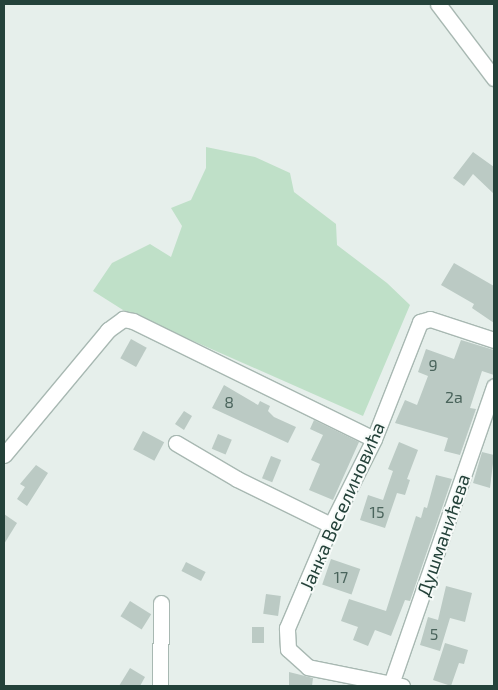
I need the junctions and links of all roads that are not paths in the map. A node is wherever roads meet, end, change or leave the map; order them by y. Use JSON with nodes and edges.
{"nodes":[{"id":1,"x":446,"y":7,"type":"edge"},
{"id":2,"x":494,"y":78,"type":"edge"},
{"id":3,"x":494,"y":340,"type":"edge"},
{"id":4,"x":494,"y":386,"type":"edge"},
{"id":5,"x":374,"y":439,"type":"junction"},
{"id":6,"x":176,"y":443,"type":"dead end"},
{"id":7,"x":4,"y":455,"type":"edge"},
{"id":8,"x":331,"y":525,"type":"junction"},
{"id":9,"x":160,"y":603,"type":"dead end"},
{"id":10,"x":397,"y":685,"type":"edge"},
{"id":11,"x":160,"y":686,"type":"edge"}],
"edges":[{"from":1,"to":2,"type":"street"},
{"from":3,"to":5,"type":"street","name":"Јанка Веселиновића"},
{"from":4,"to":10,"type":"street","name":"Душманићева"},
{"from":5,"to":7,"type":"street"},
{"from":5,"to":8,"type":"street","name":"Јанка Веселиновића"},
{"from":6,"to":8,"type":"street"},
{"from":8,"to":10,"type":"street","name":"Јанка Веселиновића"},
{"from":9,"to":11,"type":"street"}]}
